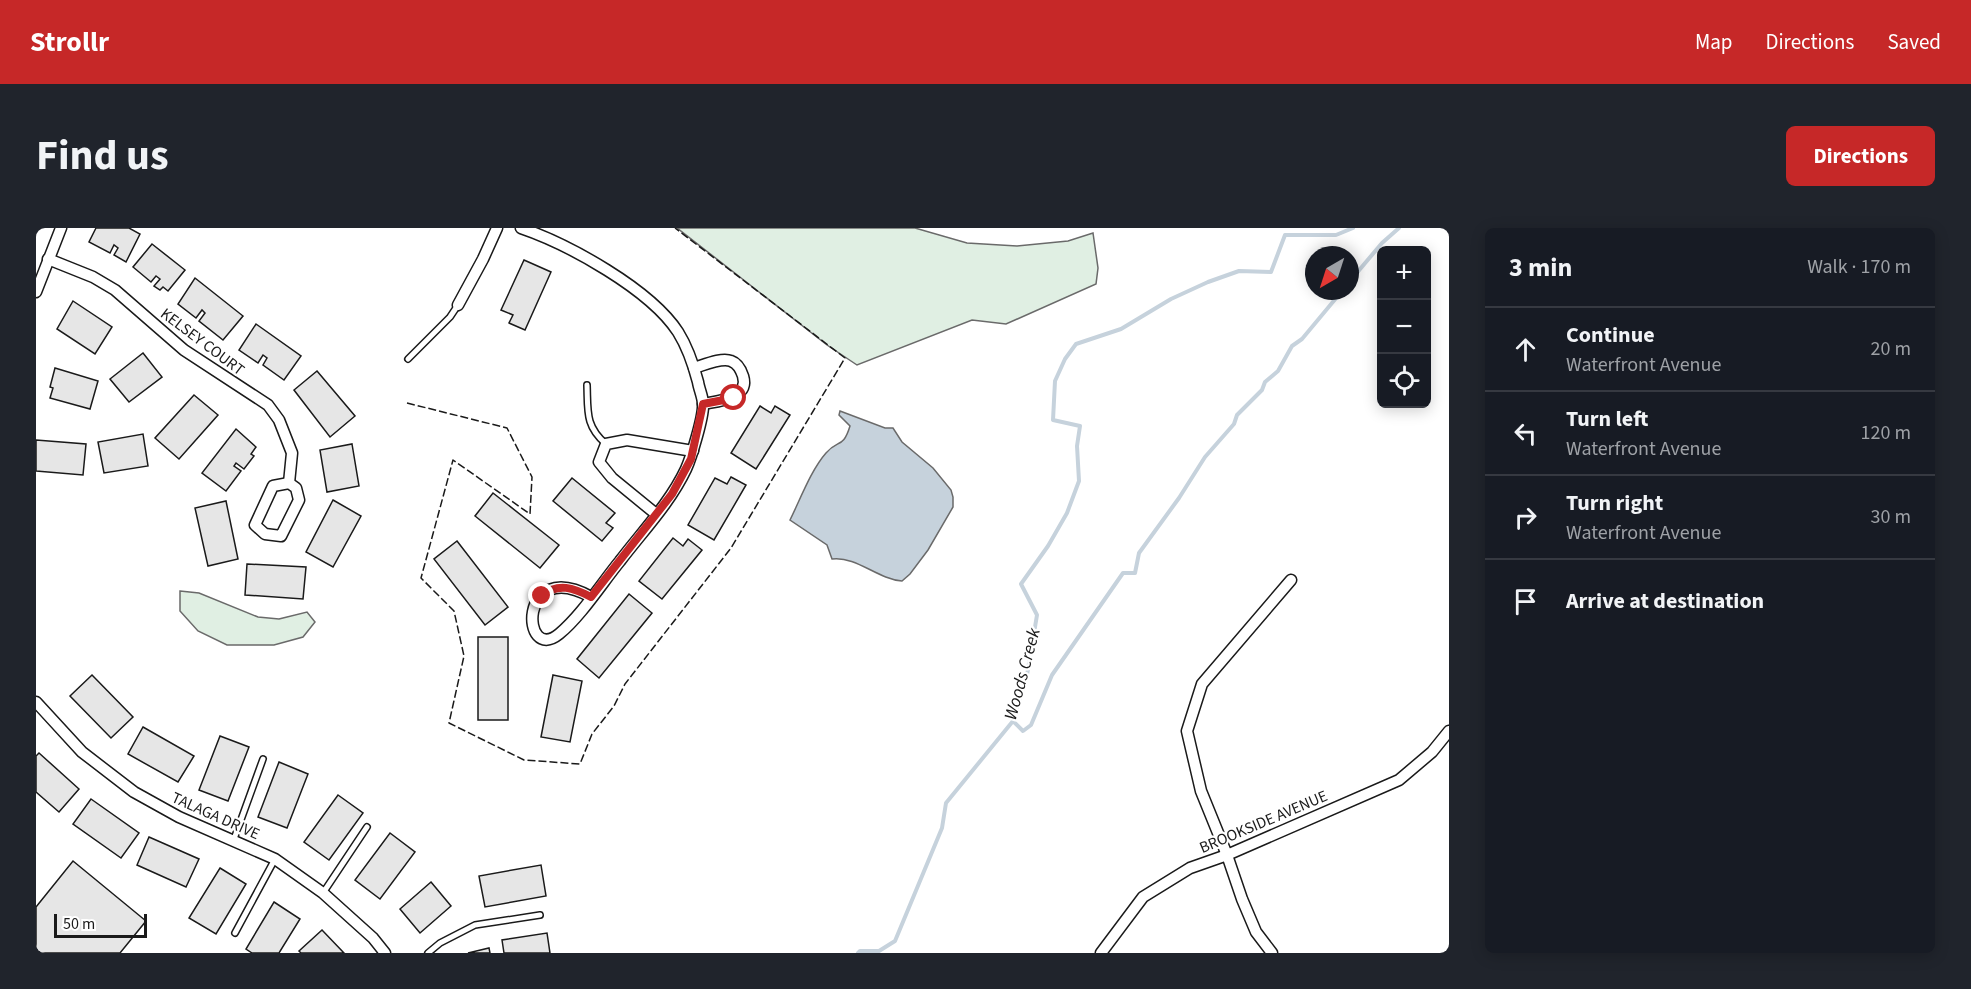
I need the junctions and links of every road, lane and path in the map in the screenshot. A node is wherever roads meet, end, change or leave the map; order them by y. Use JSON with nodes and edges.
{"nodes":[{"id":1,"x":61,"y":228,"type":"edge"},
{"id":2,"x":496,"y":228,"type":"edge"},
{"id":3,"x":521,"y":228,"type":"edge"},
{"id":4,"x":48,"y":259,"type":"junction"},
{"id":5,"x":36,"y":292,"type":"edge"},
{"id":6,"x":458,"y":305,"type":"joint"},
{"id":7,"x":408,"y":360,"type":"dead end"},
{"id":8,"x":694,"y":368,"type":"junction"},
{"id":9,"x":587,"y":385,"type":"dead end"},
{"id":10,"x":703,"y":404,"type":"junction"},
{"id":11,"x":606,"y":444,"type":"junction"},
{"id":12,"x":693,"y":451,"type":"junction"},
{"id":13,"x":289,"y":483,"type":"junction"},
{"id":14,"x":656,"y":514,"type":"junction"},
{"id":15,"x":1291,"y":580,"type":"dead end"},
{"id":16,"x":591,"y":597,"type":"junction"},
{"id":17,"x":36,"y":702,"type":"edge"},
{"id":18,"x":1449,"y":731,"type":"edge"},
{"id":19,"x":263,"y":759,"type":"dead end"},
{"id":20,"x":367,"y":827,"type":"dead end"},
{"id":21,"x":234,"y":840,"type":"junction"},
{"id":22,"x":1227,"y":855,"type":"junction"},
{"id":23,"x":275,"y":859,"type":"junction"},
{"id":24,"x":323,"y":893,"type":"junction"},
{"id":25,"x":540,"y":915,"type":"dead end"},
{"id":26,"x":235,"y":933,"type":"dead end"},
{"id":27,"x":385,"y":953,"type":"edge"},
{"id":28,"x":428,"y":953,"type":"edge"},
{"id":29,"x":1101,"y":953,"type":"edge"},
{"id":30,"x":1272,"y":953,"type":"edge"}],
"edges":[{"from":1,"to":4,"type":"street"},
{"from":2,"to":6,"type":"street"},
{"from":3,"to":8,"type":"street"},
{"from":4,"to":5,"type":"street"},
{"from":4,"to":13,"type":"street","name":"KELSEY COURT"},
{"from":6,"to":7,"type":"lane"},
{"from":8,"to":10,"type":"street"},
{"from":8,"to":10,"type":"street"},
{"from":9,"to":11,"type":"lane"},
{"from":10,"to":12,"type":"street"},
{"from":11,"to":12,"type":"street"},
{"from":11,"to":14,"type":"street"},
{"from":12,"to":14,"type":"street"},
{"from":13,"to":13,"type":"street","name":"KELSEY COURT"},
{"from":14,"to":16,"type":"street"},
{"from":15,"to":22,"type":"street"},
{"from":16,"to":16,"type":"street"},
{"from":17,"to":21,"type":"street","name":"TALAGA DRIVE"},
{"from":18,"to":22,"type":"street","name":"BROOKSIDE AVENUE"},
{"from":19,"to":21,"type":"lane"},
{"from":20,"to":24,"type":"lane"},
{"from":21,"to":23,"type":"street","name":"TALAGA DRIVE"},
{"from":22,"to":29,"type":"street","name":"BROOKSIDE AVENUE"},
{"from":22,"to":30,"type":"street"},
{"from":23,"to":24,"type":"street","name":"TALAGA DRIVE"},
{"from":23,"to":26,"type":"lane"},
{"from":24,"to":27,"type":"street","name":"TALAGA DRIVE"},
{"from":25,"to":28,"type":"lane"}]}
